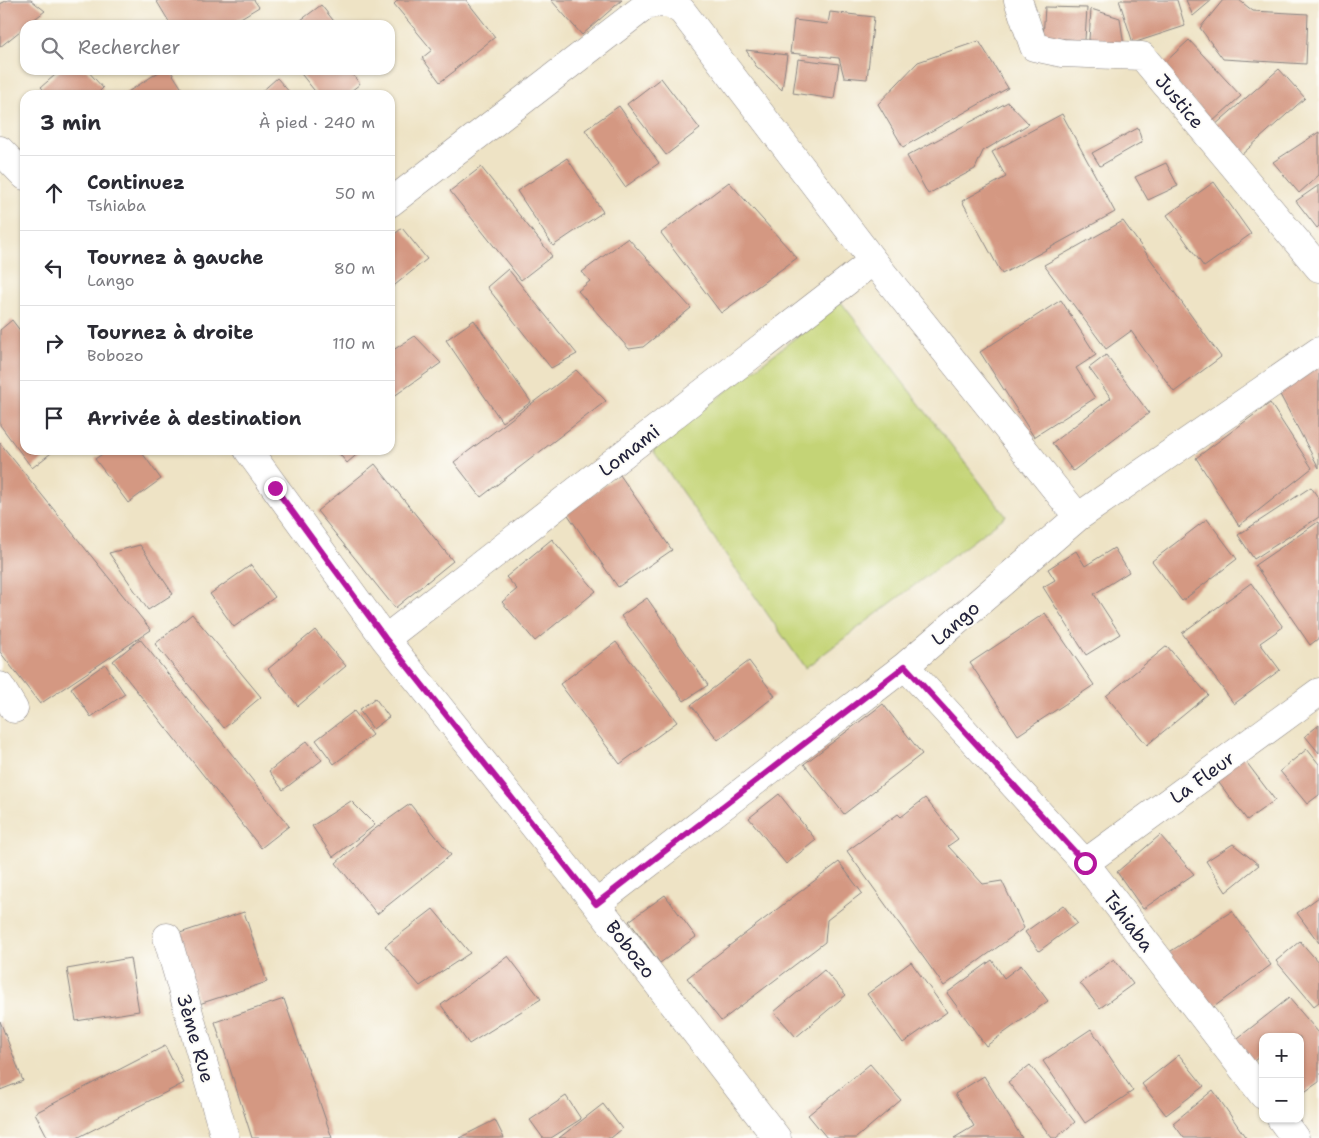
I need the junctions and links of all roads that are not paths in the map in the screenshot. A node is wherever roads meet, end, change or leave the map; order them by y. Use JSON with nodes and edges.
{"nodes":[{"id":1,"x":1018,"y":0,"type":"edge"},
{"id":2,"x":0,"y":150,"type":"edge"},
{"id":3,"x":20,"y":171,"type":"edge"},
{"id":4,"x":395,"y":199,"type":"edge"},
{"id":5,"x":873,"y":262,"type":"junction"},
{"id":6,"x":1319,"y":268,"type":"edge"},
{"id":7,"x":1319,"y":351,"type":"edge"},
{"id":8,"x":252,"y":455,"type":"edge"},
{"id":9,"x":1078,"y":517,"type":"junction"},
{"id":10,"x":385,"y":638,"type":"junction"},
{"id":11,"x":905,"y":666,"type":"junction"},
{"id":12,"x":0,"y":686,"type":"edge"},
{"id":13,"x":1319,"y":692,"type":"edge"},
{"id":14,"x":14,"y":708,"type":"dead end"},
{"id":15,"x":1085,"y":863,"type":"junction"},
{"id":16,"x":596,"y":904,"type":"junction"},
{"id":17,"x":167,"y":937,"type":"dead end"},
{"id":18,"x":1259,"y":1091,"type":"edge"},
{"id":19,"x":1284,"y":1123,"type":"edge"},
{"id":20,"x":225,"y":1138,"type":"edge"},
{"id":21,"x":777,"y":1138,"type":"edge"},
{"id":22,"x":1295,"y":1138,"type":"edge"}],
"edges":[{"from":1,"to":6,"type":"street","name":"Justice"},
{"from":2,"to":3,"type":"street"},
{"from":4,"to":5,"type":"street"},
{"from":5,"to":9,"type":"street"},
{"from":5,"to":10,"type":"street","name":"Lomami"},
{"from":7,"to":9,"type":"street","name":"Lango"},
{"from":8,"to":10,"type":"street","name":"Bobozo"},
{"from":9,"to":11,"type":"street","name":"Lango"},
{"from":10,"to":16,"type":"street","name":"Bobozo"},
{"from":11,"to":15,"type":"street","name":"Tshiaba"},
{"from":11,"to":16,"type":"street","name":"Lango"},
{"from":12,"to":14,"type":"street"},
{"from":13,"to":15,"type":"street","name":"La Fleur"},
{"from":15,"to":18,"type":"street","name":"Tshiaba"},
{"from":16,"to":21,"type":"street","name":"Bobozo"},
{"from":17,"to":20,"type":"street","name":"3ème Rue"},
{"from":19,"to":22,"type":"street"}]}
